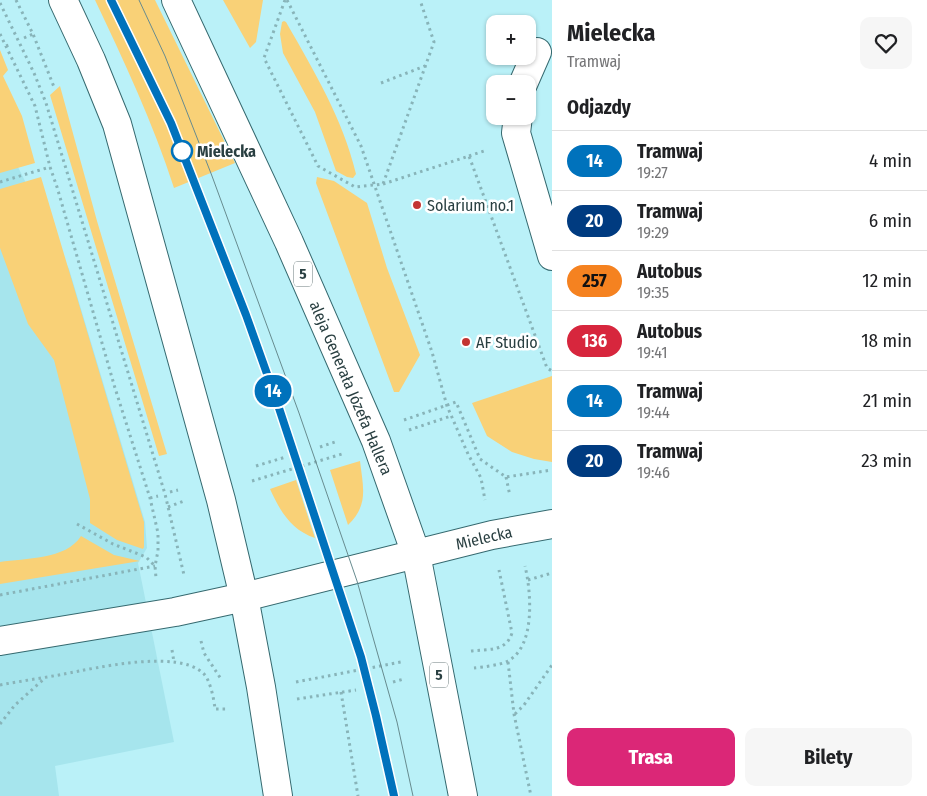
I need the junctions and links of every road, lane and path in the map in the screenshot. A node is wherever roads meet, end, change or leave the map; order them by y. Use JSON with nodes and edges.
{"nodes":[{"id":1,"x":16,"y":0,"type":"edge"},
{"id":2,"x":63,"y":0,"type":"edge"},
{"id":3,"x":176,"y":0,"type":"edge"},
{"id":4,"x":286,"y":0,"type":"edge"},
{"id":5,"x":420,"y":0,"type":"edge"},
{"id":6,"x":0,"y":3,"type":"edge"},
{"id":7,"x":0,"y":34,"type":"edge"},
{"id":8,"x":33,"y":34,"type":"junction"},
{"id":9,"x":24,"y":38,"type":"dead end"},
{"id":10,"x":12,"y":44,"type":"dead end"},
{"id":11,"x":6,"y":46,"type":"junction"},
{"id":12,"x":537,"y":52,"type":"dead end"},
{"id":13,"x":426,"y":66,"type":"junction"},
{"id":14,"x":528,"y":75,"type":"edge"},
{"id":15,"x":381,"y":83,"type":"dead end"},
{"id":16,"x":54,"y":87,"type":"dead end"},
{"id":17,"x":517,"y":125,"type":"edge"},
{"id":18,"x":50,"y":167,"type":"junction"},
{"id":19,"x":0,"y":182,"type":"edge"},
{"id":20,"x":383,"y":184,"type":"junction"},
{"id":21,"x":375,"y":186,"type":"junction"},
{"id":22,"x":552,"y":256,"type":"edge"},
{"id":23,"x":552,"y":371,"type":"edge"},
{"id":24,"x":447,"y":406,"type":"junction"},
{"id":25,"x":451,"y":416,"type":"junction"},
{"id":26,"x":403,"y":420,"type":"dead end"},
{"id":27,"x":376,"y":441,"type":"junction"},
{"id":28,"x":286,"y":457,"type":"dead end"},
{"id":29,"x":256,"y":466,"type":"dead end"},
{"id":30,"x":552,"y":470,"type":"edge"},
{"id":31,"x":506,"y":477,"type":"junction"},
{"id":32,"x":178,"y":490,"type":"dead end"},
{"id":33,"x":218,"y":491,"type":"junction"},
{"id":34,"x":170,"y":492,"type":"dead end"},
{"id":35,"x":158,"y":496,"type":"dead end"},
{"id":36,"x":150,"y":498,"type":"junction"},
{"id":37,"x":510,"y":498,"type":"dead end"},
{"id":38,"x":485,"y":500,"type":"dead end"},
{"id":39,"x":168,"y":506,"type":"junction"},
{"id":40,"x":77,"y":524,"type":"dead end"},
{"id":41,"x":552,"y":524,"type":"edge"},
{"id":42,"x":180,"y":554,"type":"dead end"},
{"id":43,"x":416,"y":554,"type":"junction"},
{"id":44,"x":155,"y":566,"type":"junction"},
{"id":45,"x":525,"y":566,"type":"dead end"},
{"id":46,"x":552,"y":573,"type":"edge"},
{"id":47,"x":156,"y":578,"type":"dead end"},
{"id":48,"x":501,"y":579,"type":"dead end"},
{"id":49,"x":528,"y":580,"type":"junction"},
{"id":50,"x":0,"y":595,"type":"edge"},
{"id":51,"x":244,"y":597,"type":"junction"},
{"id":52,"x":0,"y":642,"type":"edge"},
{"id":53,"x":202,"y":646,"type":"dead end"},
{"id":54,"x":172,"y":650,"type":"dead end"},
{"id":55,"x":470,"y":651,"type":"dead end"},
{"id":56,"x":403,"y":661,"type":"dead end"},
{"id":57,"x":174,"y":662,"type":"junction"},
{"id":58,"x":508,"y":662,"type":"junction"},
{"id":59,"x":552,"y":665,"type":"edge"},
{"id":60,"x":471,"y":669,"type":"dead end"},
{"id":61,"x":45,"y":678,"type":"junction"},
{"id":62,"x":407,"y":679,"type":"dead end"},
{"id":63,"x":296,"y":682,"type":"dead end"},
{"id":64,"x":392,"y":682,"type":"dead end"},
{"id":65,"x":0,"y":685,"type":"edge"},
{"id":66,"x":223,"y":686,"type":"dead end"},
{"id":67,"x":356,"y":690,"type":"dead end"},
{"id":68,"x":341,"y":692,"type":"junction"},
{"id":69,"x":298,"y":698,"type":"dead end"},
{"id":70,"x":230,"y":709,"type":"dead end"},
{"id":71,"x":514,"y":714,"type":"junction"},
{"id":72,"x":0,"y":724,"type":"edge"},
{"id":73,"x":278,"y":796,"type":"edge"},
{"id":74,"x":358,"y":796,"type":"edge"},
{"id":75,"x":463,"y":796,"type":"edge"},
{"id":76,"x":531,"y":796,"type":"edge"}],
"edges":[{"from":1,"to":8,"type":"path"},
{"from":2,"to":33,"type":"main road"},
{"from":3,"to":27,"type":"main road","name":"aleja Generała Józefa Hallera","number":"5"},
{"from":4,"to":21,"type":"path"},
{"from":4,"to":21,"type":"path"},
{"from":5,"to":13,"type":"path"},
{"from":6,"to":39,"type":"path"},
{"from":7,"to":11,"type":"path"},
{"from":8,"to":9,"type":"path"},
{"from":8,"to":16,"type":"path"},
{"from":10,"to":11,"type":"path"},
{"from":11,"to":18,"type":"path"},
{"from":12,"to":14,"type":"main road"},
{"from":13,"to":15,"type":"path"},
{"from":13,"to":20,"type":"path"},
{"from":17,"to":22,"type":"main road"},
{"from":18,"to":19,"type":"path"},
{"from":18,"to":36,"type":"path"},
{"from":20,"to":21,"type":"path"},
{"from":20,"to":23,"type":"path"},
{"from":21,"to":24,"type":"path"},
{"from":24,"to":25,"type":"path"},
{"from":24,"to":26,"type":"path"},
{"from":24,"to":31,"type":"path"},
{"from":25,"to":27,"type":"path"},
{"from":25,"to":38,"type":"path"},
{"from":27,"to":33,"type":"path"},
{"from":27,"to":43,"type":"main road","name":"aleja Generała Józefa Hallera","number":"5"},
{"from":28,"to":29,"type":"path"},
{"from":30,"to":31,"type":"path"},
{"from":31,"to":37,"type":"path"},
{"from":32,"to":34,"type":"path"},
{"from":33,"to":39,"type":"path"},
{"from":33,"to":51,"type":"main road"},
{"from":35,"to":36,"type":"path"},
{"from":36,"to":44,"type":"path"},
{"from":39,"to":42,"type":"path"},
{"from":40,"to":44,"type":"path"},
{"from":41,"to":43,"type":"main road","name":"Mielecka"},
{"from":43,"to":51,"type":"main road","name":"Mielecka"},
{"from":43,"to":75,"type":"main road","name":"aleja Generała Józefa Hallera","number":"5"},
{"from":44,"to":47,"type":"path"},
{"from":44,"to":50,"type":"path"},
{"from":45,"to":49,"type":"path"},
{"from":46,"to":49,"type":"path"},
{"from":48,"to":55,"type":"path"},
{"from":49,"to":58,"type":"path"},
{"from":51,"to":52,"type":"main road","name":"Mielecka"},
{"from":51,"to":73,"type":"main road"},
{"from":53,"to":66,"type":"path"},
{"from":54,"to":57,"type":"path"},
{"from":56,"to":63,"type":"path"},
{"from":57,"to":61,"type":"path"},
{"from":57,"to":70,"type":"path"},
{"from":58,"to":60,"type":"path"},
{"from":58,"to":71,"type":"path"},
{"from":59,"to":71,"type":"path"},
{"from":61,"to":65,"type":"path"},
{"from":61,"to":72,"type":"path"},
{"from":62,"to":64,"type":"path"},
{"from":67,"to":68,"type":"path"},
{"from":68,"to":69,"type":"path"},
{"from":68,"to":74,"type":"path"},
{"from":71,"to":76,"type":"path"}]}
